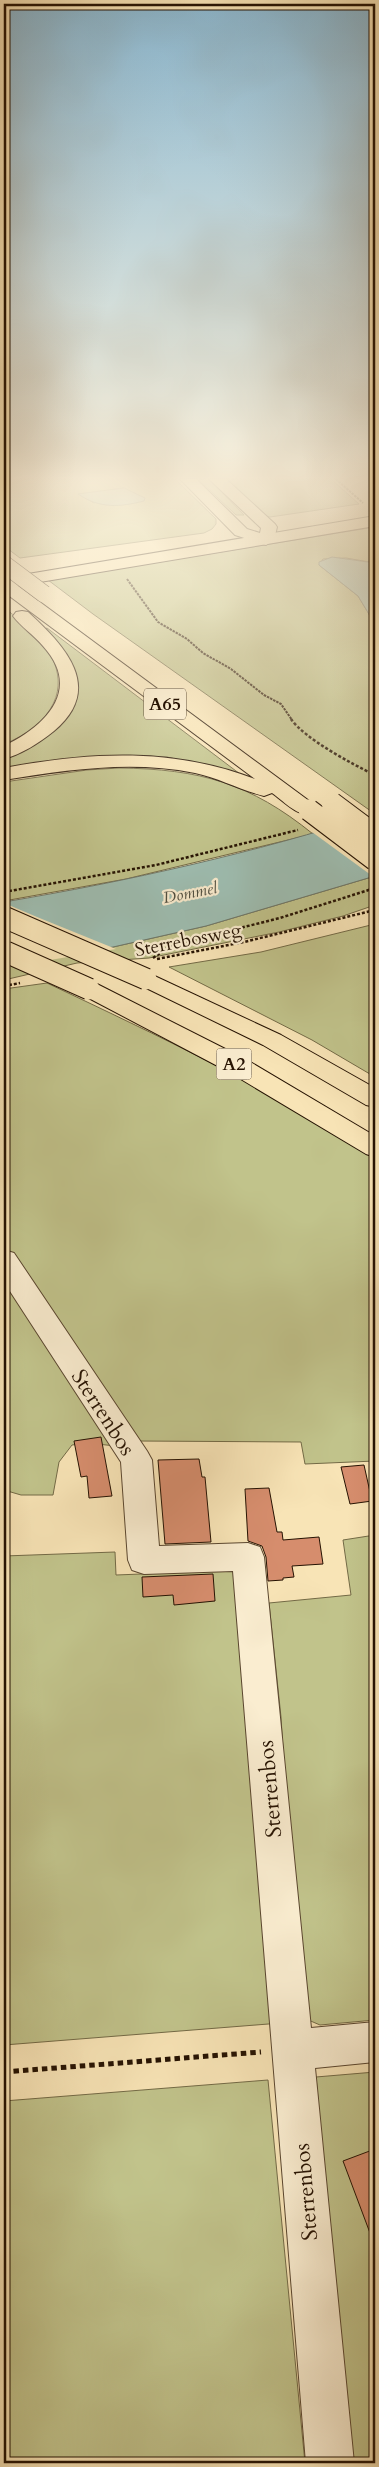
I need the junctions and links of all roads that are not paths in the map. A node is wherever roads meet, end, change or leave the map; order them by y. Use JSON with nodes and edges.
{"nodes":[{"id":1,"x":9,"y":594,"type":"edge"},
{"id":2,"x":9,"y":594,"type":"edge"},
{"id":3,"x":44,"y":594,"type":"edge"},
{"id":4,"x":218,"y":720,"type":"dead end"},
{"id":5,"x":258,"y":749,"type":"dead end"},
{"id":6,"x":4,"y":753,"type":"edge"},
{"id":7,"x":4,"y":774,"type":"edge"},
{"id":8,"x":306,"y":819,"type":"junction"},
{"id":9,"x":375,"y":835,"type":"edge"},
{"id":10,"x":375,"y":860,"type":"edge"},
{"id":11,"x":4,"y":917,"type":"edge"},
{"id":12,"x":4,"y":951,"type":"edge"},
{"id":13,"x":375,"y":1099,"type":"edge"},
{"id":14,"x":375,"y":1148,"type":"edge"},
{"id":15,"x":4,"y":1260,"type":"edge"},
{"id":16,"x":375,"y":2042,"type":"edge"},
{"id":17,"x":291,"y":2050,"type":"junction"},
{"id":18,"x":330,"y":2463,"type":"edge"}],
"edges":[{"from":1,"to":6,"type":"main road"},
{"from":2,"to":8,"type":"main road","number":"A65"},
{"from":3,"to":4,"type":"main road","number":"A65","bridge":true},
{"from":5,"to":9,"type":"main road","bridge":true},
{"from":7,"to":8,"type":"main road","number":"A65"},
{"from":8,"to":10,"type":"main road","number":"A65","bridge":true},
{"from":11,"to":13,"type":"main road","number":"A2","bridge":true},
{"from":12,"to":14,"type":"main road","number":"A2","bridge":true},
{"from":15,"to":17,"type":"street","name":"Sterrenbos"},
{"from":16,"to":17,"type":"street"},
{"from":17,"to":18,"type":"street","name":"Sterrenbos"}]}
